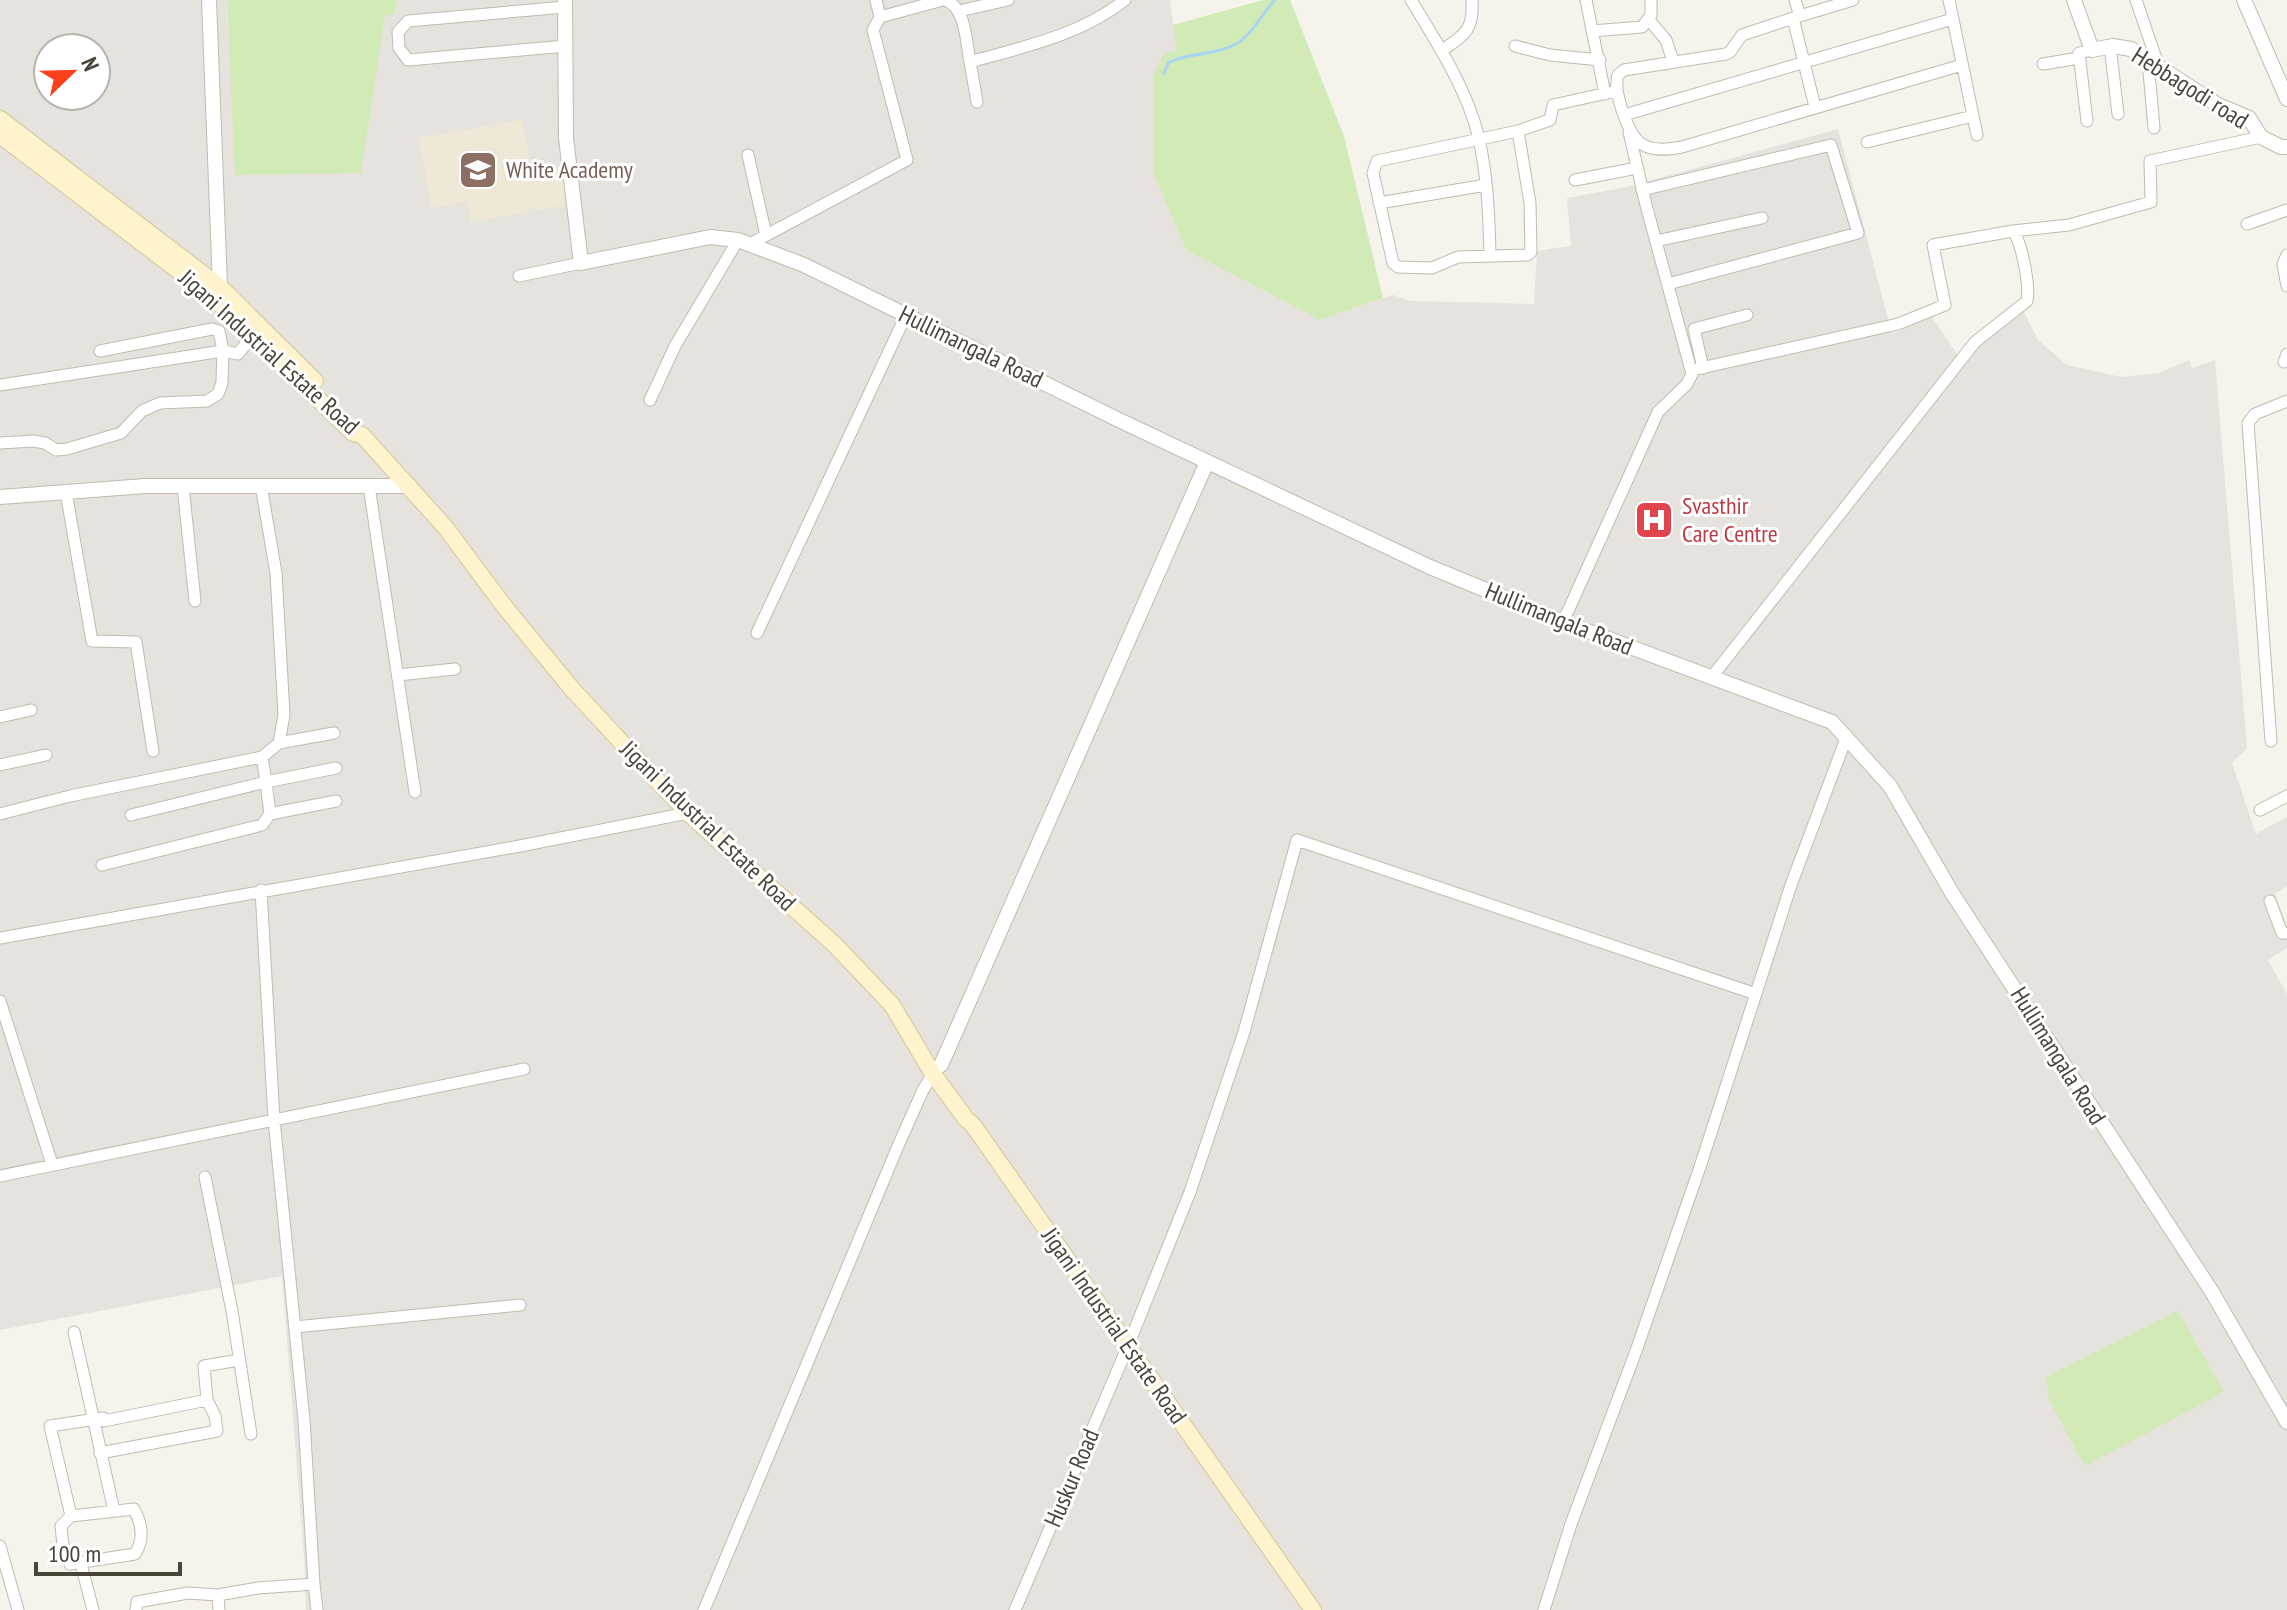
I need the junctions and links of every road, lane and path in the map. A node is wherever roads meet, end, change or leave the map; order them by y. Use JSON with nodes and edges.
{"nodes":[{"id":1,"x":209,"y":0,"type":"edge"},
{"id":2,"x":876,"y":0,"type":"edge"},
{"id":3,"x":944,"y":0,"type":"edge"},
{"id":4,"x":1008,"y":0,"type":"edge"},
{"id":5,"x":1125,"y":0,"type":"edge"},
{"id":6,"x":1411,"y":0,"type":"edge"},
{"id":7,"x":1472,"y":0,"type":"edge"},
{"id":8,"x":1586,"y":0,"type":"edge"},
{"id":9,"x":1651,"y":0,"type":"edge"},
{"id":10,"x":1795,"y":0,"type":"edge"},
{"id":11,"x":1853,"y":0,"type":"edge"},
{"id":12,"x":1949,"y":0,"type":"edge"},
{"id":13,"x":2074,"y":0,"type":"edge"},
{"id":14,"x":2136,"y":0,"type":"edge"},
{"id":15,"x":2244,"y":0,"type":"edge"},
{"id":16,"x":565,"y":4,"type":"edge"},
{"id":17,"x":959,"y":11,"type":"junction"},
{"id":18,"x":880,"y":17,"type":"junction"},
{"id":19,"x":1797,"y":17,"type":"junction"},
{"id":20,"x":1953,"y":19,"type":"junction"},
{"id":21,"x":1649,"y":20,"type":"junction"},
{"id":22,"x":1592,"y":31,"type":"junction"},
{"id":23,"x":566,"y":46,"type":"junction"},
{"id":24,"x":1515,"y":46,"type":"dead end"},
{"id":25,"x":2113,"y":46,"type":"junction"},
{"id":26,"x":1441,"y":51,"type":"junction"},
{"id":27,"x":2086,"y":54,"type":"junction"},
{"id":28,"x":1600,"y":60,"type":"junction"},
{"id":29,"x":1673,"y":61,"type":"junction"},
{"id":30,"x":2148,"y":61,"type":"junction"},
{"id":31,"x":970,"y":62,"type":"junction"},
{"id":32,"x":1804,"y":62,"type":"junction"},
{"id":33,"x":2043,"y":64,"type":"dead end"},
{"id":34,"x":1962,"y":65,"type":"junction"},
{"id":35,"x":2161,"y":70,"type":"junction"},
{"id":36,"x":1610,"y":92,"type":"junction"},
{"id":37,"x":2287,"y":99,"type":"edge"},
{"id":38,"x":977,"y":102,"type":"dead end"},
{"id":39,"x":1815,"y":107,"type":"junction"},
{"id":40,"x":2118,"y":114,"type":"dead end"},
{"id":41,"x":1624,"y":115,"type":"junction"},
{"id":42,"x":1973,"y":116,"type":"junction"},
{"id":43,"x":0,"y":119,"type":"edge"},
{"id":44,"x":2087,"y":121,"type":"dead end"},
{"id":45,"x":2154,"y":128,"type":"dead end"},
{"id":46,"x":1518,"y":131,"type":"junction"},
{"id":47,"x":1629,"y":131,"type":"junction"},
{"id":48,"x":0,"y":135,"type":"edge"},
{"id":49,"x":1977,"y":135,"type":"dead end"},
{"id":50,"x":2261,"y":137,"type":"junction"},
{"id":51,"x":1479,"y":140,"type":"junction"},
{"id":52,"x":1867,"y":142,"type":"dead end"},
{"id":53,"x":2287,"y":147,"type":"edge"},
{"id":54,"x":748,"y":155,"type":"dead end"},
{"id":55,"x":1637,"y":168,"type":"junction"},
{"id":56,"x":1575,"y":180,"type":"dead end"},
{"id":57,"x":1486,"y":185,"type":"junction"},
{"id":58,"x":1642,"y":190,"type":"junction"},
{"id":59,"x":1379,"y":203,"type":"junction"},
{"id":60,"x":2287,"y":210,"type":"edge"},
{"id":61,"x":1762,"y":218,"type":"dead end"},
{"id":62,"x":2247,"y":224,"type":"dead end"},
{"id":63,"x":2013,"y":231,"type":"junction"},
{"id":64,"x":766,"y":235,"type":"junction"},
{"id":65,"x":1656,"y":241,"type":"junction"},
{"id":66,"x":744,"y":242,"type":"junction"},
{"id":67,"x":1490,"y":255,"type":"junction"},
{"id":68,"x":2287,"y":255,"type":"edge"},
{"id":69,"x":581,"y":263,"type":"junction"},
{"id":70,"x":519,"y":276,"type":"dead end"},
{"id":71,"x":1668,"y":284,"type":"junction"},
{"id":72,"x":2287,"y":286,"type":"edge"},
{"id":73,"x":217,"y":292,"type":"junction"},
{"id":74,"x":906,"y":315,"type":"junction"},
{"id":75,"x":1747,"y":315,"type":"dead end"},
{"id":76,"x":252,"y":336,"type":"junction"},
{"id":77,"x":100,"y":351,"type":"dead end"},
{"id":78,"x":223,"y":351,"type":"junction"},
{"id":79,"x":1698,"y":369,"type":"junction"},
{"id":80,"x":0,"y":385,"type":"edge"},
{"id":81,"x":650,"y":400,"type":"dead end"},
{"id":82,"x":2287,"y":401,"type":"edge"},
{"id":83,"x":362,"y":435,"type":"junction"},
{"id":84,"x":0,"y":443,"type":"edge"},
{"id":85,"x":1207,"y":462,"type":"junction"},
{"id":86,"x":261,"y":485,"type":"junction"},
{"id":87,"x":183,"y":486,"type":"junction"},
{"id":88,"x":369,"y":486,"type":"junction"},
{"id":89,"x":410,"y":486,"type":"junction"},
{"id":90,"x":66,"y":492,"type":"junction"},
{"id":91,"x":0,"y":497,"type":"edge"},
{"id":92,"x":195,"y":601,"type":"dead end"},
{"id":93,"x":1563,"y":622,"type":"junction"},
{"id":94,"x":757,"y":633,"type":"dead end"},
{"id":95,"x":455,"y":669,"type":"dead end"},
{"id":96,"x":398,"y":675,"type":"junction"},
{"id":97,"x":1711,"y":678,"type":"junction"},
{"id":98,"x":31,"y":710,"type":"dead end"},
{"id":99,"x":0,"y":717,"type":"edge"},
{"id":100,"x":334,"y":733,"type":"dead end"},
{"id":101,"x":1847,"y":736,"type":"junction"},
{"id":102,"x":2271,"y":741,"type":"dead end"},
{"id":103,"x":279,"y":743,"type":"junction"},
{"id":104,"x":153,"y":751,"type":"dead end"},
{"id":105,"x":46,"y":755,"type":"dead end"},
{"id":106,"x":262,"y":757,"type":"junction"},
{"id":107,"x":0,"y":765,"type":"edge"},
{"id":108,"x":336,"y":768,"type":"dead end"},
{"id":109,"x":266,"y":782,"type":"junction"},
{"id":110,"x":415,"y":792,"type":"dead end"},
{"id":111,"x":2287,"y":796,"type":"edge"},
{"id":112,"x":336,"y":801,"type":"dead end"},
{"id":113,"x":2260,"y":810,"type":"dead end"},
{"id":114,"x":688,"y":813,"type":"junction"},
{"id":115,"x":0,"y":814,"type":"edge"},
{"id":116,"x":270,"y":814,"type":"junction"},
{"id":117,"x":131,"y":815,"type":"dead end"},
{"id":118,"x":102,"y":865,"type":"dead end"},
{"id":119,"x":261,"y":890,"type":"junction"},
{"id":120,"x":2270,"y":901,"type":"dead end"},
{"id":121,"x":2287,"y":933,"type":"edge"},
{"id":122,"x":0,"y":938,"type":"edge"},
{"id":123,"x":1756,"y":994,"type":"junction"},
{"id":124,"x":0,"y":1001,"type":"edge"},
{"id":125,"x":524,"y":1069,"type":"dead end"},
{"id":126,"x":937,"y":1070,"type":"junction"},
{"id":127,"x":274,"y":1120,"type":"junction"},
{"id":128,"x":52,"y":1164,"type":"junction"},
{"id":129,"x":0,"y":1176,"type":"edge"},
{"id":130,"x":205,"y":1177,"type":"dead end"},
{"id":131,"x":520,"y":1305,"type":"dead end"},
{"id":132,"x":295,"y":1327,"type":"junction"},
{"id":133,"x":74,"y":1332,"type":"dead end"},
{"id":134,"x":1128,"y":1346,"type":"junction"},
{"id":135,"x":239,"y":1360,"type":"junction"},
{"id":136,"x":207,"y":1400,"type":"junction"},
{"id":137,"x":92,"y":1420,"type":"junction"},
{"id":138,"x":2287,"y":1422,"type":"edge"},
{"id":139,"x":251,"y":1434,"type":"dead end"},
{"id":140,"x":100,"y":1453,"type":"junction"},
{"id":141,"x":114,"y":1511,"type":"junction"},
{"id":142,"x":71,"y":1516,"type":"junction"},
{"id":143,"x":0,"y":1546,"type":"edge"},
{"id":144,"x":81,"y":1564,"type":"junction"},
{"id":145,"x":314,"y":1584,"type":"junction"},
{"id":146,"x":6,"y":1590,"type":"edge"},
{"id":147,"x":218,"y":1595,"type":"junction"},
{"id":148,"x":18,"y":1610,"type":"edge"},
{"id":149,"x":93,"y":1610,"type":"edge"},
{"id":150,"x":136,"y":1610,"type":"edge"},
{"id":151,"x":219,"y":1610,"type":"edge"},
{"id":152,"x":317,"y":1610,"type":"edge"},
{"id":153,"x":704,"y":1610,"type":"edge"},
{"id":154,"x":1015,"y":1610,"type":"edge"},
{"id":155,"x":1313,"y":1610,"type":"edge"},
{"id":156,"x":1544,"y":1610,"type":"edge"}],
"edges":[{"from":1,"to":73,"type":"street"},
{"from":2,"to":18,"type":"street"},
{"from":3,"to":17,"type":"street"},
{"from":3,"to":18,"type":"street"},
{"from":4,"to":17,"type":"street"},
{"from":5,"to":31,"type":"street"},
{"from":6,"to":26,"type":"street"},
{"from":7,"to":26,"type":"street"},
{"from":8,"to":22,"type":"street"},
{"from":9,"to":21,"type":"street"},
{"from":10,"to":19,"type":"street"},
{"from":11,"to":19,"type":"street"},
{"from":12,"to":20,"type":"street"},
{"from":13,"to":27,"type":"street"},
{"from":14,"to":35,"type":"street"},
{"from":15,"to":37,"type":"street"},
{"from":16,"to":23,"type":"street"},
{"from":16,"to":23,"type":"street"},
{"from":17,"to":31,"type":"street"},
{"from":18,"to":64,"type":"street"},
{"from":19,"to":29,"type":"street"},
{"from":19,"to":32,"type":"street"},
{"from":20,"to":32,"type":"street"},
{"from":20,"to":34,"type":"street"},
{"from":21,"to":22,"type":"street"},
{"from":21,"to":29,"type":"street"},
{"from":22,"to":28,"type":"street"},
{"from":23,"to":69,"type":"street"},
{"from":24,"to":28,"type":"street"},
{"from":25,"to":27,"type":"street","name":"Hebbagodi road"},
{"from":25,"to":30,"type":"street","name":"Hebbagodi road"},
{"from":25,"to":40,"type":"street"},
{"from":26,"to":51,"type":"street"},
{"from":27,"to":33,"type":"street"},
{"from":27,"to":44,"type":"street"},
{"from":28,"to":36,"type":"street"},
{"from":29,"to":36,"type":"street"},
{"from":30,"to":35,"type":"street","name":"Hebbagodi road"},
{"from":30,"to":45,"type":"street"},
{"from":31,"to":38,"type":"street"},
{"from":32,"to":39,"type":"street"},
{"from":32,"to":41,"type":"street"},
{"from":34,"to":39,"type":"street"},
{"from":34,"to":42,"type":"street"},
{"from":35,"to":50,"type":"street","name":"Hebbagodi road"},
{"from":36,"to":41,"type":"street"},
{"from":36,"to":46,"type":"street"},
{"from":39,"to":47,"type":"street"},
{"from":41,"to":47,"type":"street"},
{"from":42,"to":49,"type":"street"},
{"from":42,"to":52,"type":"street"},
{"from":43,"to":73,"type":"main road","name":"Jigani Industrial Estate Road"},
{"from":46,"to":51,"type":"street"},
{"from":46,"to":67,"type":"street"},
{"from":47,"to":55,"type":"street"},
{"from":48,"to":73,"type":"main road","name":"Jigani Industrial Estate Road"},
{"from":50,"to":53,"type":"street","name":"Hebbagodi road"},
{"from":50,"to":63,"type":"street"},
{"from":51,"to":57,"type":"street"},
{"from":51,"to":59,"type":"street"},
{"from":54,"to":64,"type":"street"},
{"from":55,"to":56,"type":"street"},
{"from":55,"to":58,"type":"street"},
{"from":57,"to":59,"type":"street"},
{"from":57,"to":67,"type":"street"},
{"from":58,"to":65,"type":"street"},
{"from":58,"to":71,"type":"street"},
{"from":59,"to":67,"type":"street"},
{"from":60,"to":62,"type":"street"},
{"from":61,"to":65,"type":"street"},
{"from":63,"to":79,"type":"street"},
{"from":63,"to":97,"type":"street"},
{"from":64,"to":66,"type":"street"},
{"from":65,"to":71,"type":"street"},
{"from":66,"to":69,"type":"street","name":"Hullimangala Road"},
{"from":66,"to":74,"type":"street","name":"Hullimangala Road"},
{"from":66,"to":81,"type":"street"},
{"from":68,"to":72,"type":"street"},
{"from":69,"to":70,"type":"street","name":"Hullimangala Road"},
{"from":71,"to":79,"type":"street"},
{"from":73,"to":76,"type":"main road","name":"Jigani Industrial Estate Road"},
{"from":73,"to":83,"type":"main road","name":"Jigani Industrial Estate Road"},
{"from":74,"to":85,"type":"street","name":"Hullimangala Road"},
{"from":74,"to":94,"type":"street"},
{"from":75,"to":79,"type":"street"},
{"from":76,"to":78,"type":"street"},
{"from":76,"to":83,"type":"main road","name":"Jigani Industrial Estate Road"},
{"from":77,"to":78,"type":"street"},
{"from":78,"to":80,"type":"street"},
{"from":78,"to":84,"type":"street"},
{"from":79,"to":93,"type":"street"},
{"from":82,"to":102,"type":"street"},
{"from":83,"to":89,"type":"main road","name":"Jigani Industrial Estate Road"},
{"from":85,"to":93,"type":"street","name":"Hullimangala Road"},
{"from":85,"to":126,"type":"street"},
{"from":86,"to":87,"type":"street"},
{"from":86,"to":88,"type":"street"},
{"from":86,"to":103,"type":"street"},
{"from":87,"to":90,"type":"street"},
{"from":87,"to":92,"type":"street"},
{"from":88,"to":89,"type":"street"},
{"from":88,"to":96,"type":"street"},
{"from":89,"to":114,"type":"main road","name":"Jigani Industrial Estate Road"},
{"from":90,"to":91,"type":"street"},
{"from":90,"to":104,"type":"street"},
{"from":93,"to":97,"type":"street","name":"Hullimangala Road"},
{"from":95,"to":96,"type":"street"},
{"from":96,"to":110,"type":"street"},
{"from":97,"to":101,"type":"street","name":"Hullimangala Road"},
{"from":98,"to":99,"type":"street"},
{"from":100,"to":103,"type":"street"},
{"from":101,"to":123,"type":"street"},
{"from":101,"to":138,"type":"street","name":"Hullimangala Road"},
{"from":103,"to":106,"type":"street"},
{"from":105,"to":107,"type":"street"},
{"from":106,"to":109,"type":"street"},
{"from":106,"to":115,"type":"street"},
{"from":108,"to":109,"type":"street"},
{"from":109,"to":116,"type":"street"},
{"from":109,"to":117,"type":"street"},
{"from":111,"to":113,"type":"street"},
{"from":112,"to":116,"type":"street"},
{"from":114,"to":119,"type":"street"},
{"from":114,"to":126,"type":"main road","name":"Jigani Industrial Estate Road"},
{"from":116,"to":118,"type":"street"},
{"from":119,"to":122,"type":"street"},
{"from":119,"to":127,"type":"street"},
{"from":120,"to":121,"type":"street"},
{"from":123,"to":134,"type":"street","name":"Huskur Road"},
{"from":123,"to":156,"type":"street"},
{"from":124,"to":128,"type":"street"},
{"from":125,"to":127,"type":"street"},
{"from":126,"to":134,"type":"main road","name":"Jigani Industrial Estate Road"},
{"from":126,"to":153,"type":"street"},
{"from":127,"to":128,"type":"street"},
{"from":127,"to":132,"type":"street"},
{"from":128,"to":129,"type":"street"},
{"from":130,"to":135,"type":"street"},
{"from":131,"to":132,"type":"street"},
{"from":132,"to":145,"type":"street"},
{"from":133,"to":137,"type":"street"},
{"from":134,"to":154,"type":"street","name":"Huskur Road"},
{"from":134,"to":155,"type":"main road","name":"Jigani Industrial Estate Road"},
{"from":135,"to":136,"type":"street"},
{"from":135,"to":139,"type":"street"},
{"from":136,"to":137,"type":"street"},
{"from":136,"to":140,"type":"street"},
{"from":137,"to":140,"type":"street"},
{"from":137,"to":142,"type":"street"},
{"from":140,"to":141,"type":"street"},
{"from":141,"to":142,"type":"street"},
{"from":141,"to":144,"type":"street"},
{"from":142,"to":144,"type":"street"},
{"from":143,"to":146,"type":"street"},
{"from":144,"to":149,"type":"street"},
{"from":145,"to":147,"type":"street"},
{"from":145,"to":152,"type":"street"},
{"from":146,"to":148,"type":"street"},
{"from":147,"to":150,"type":"street"},
{"from":147,"to":151,"type":"street"}]}
